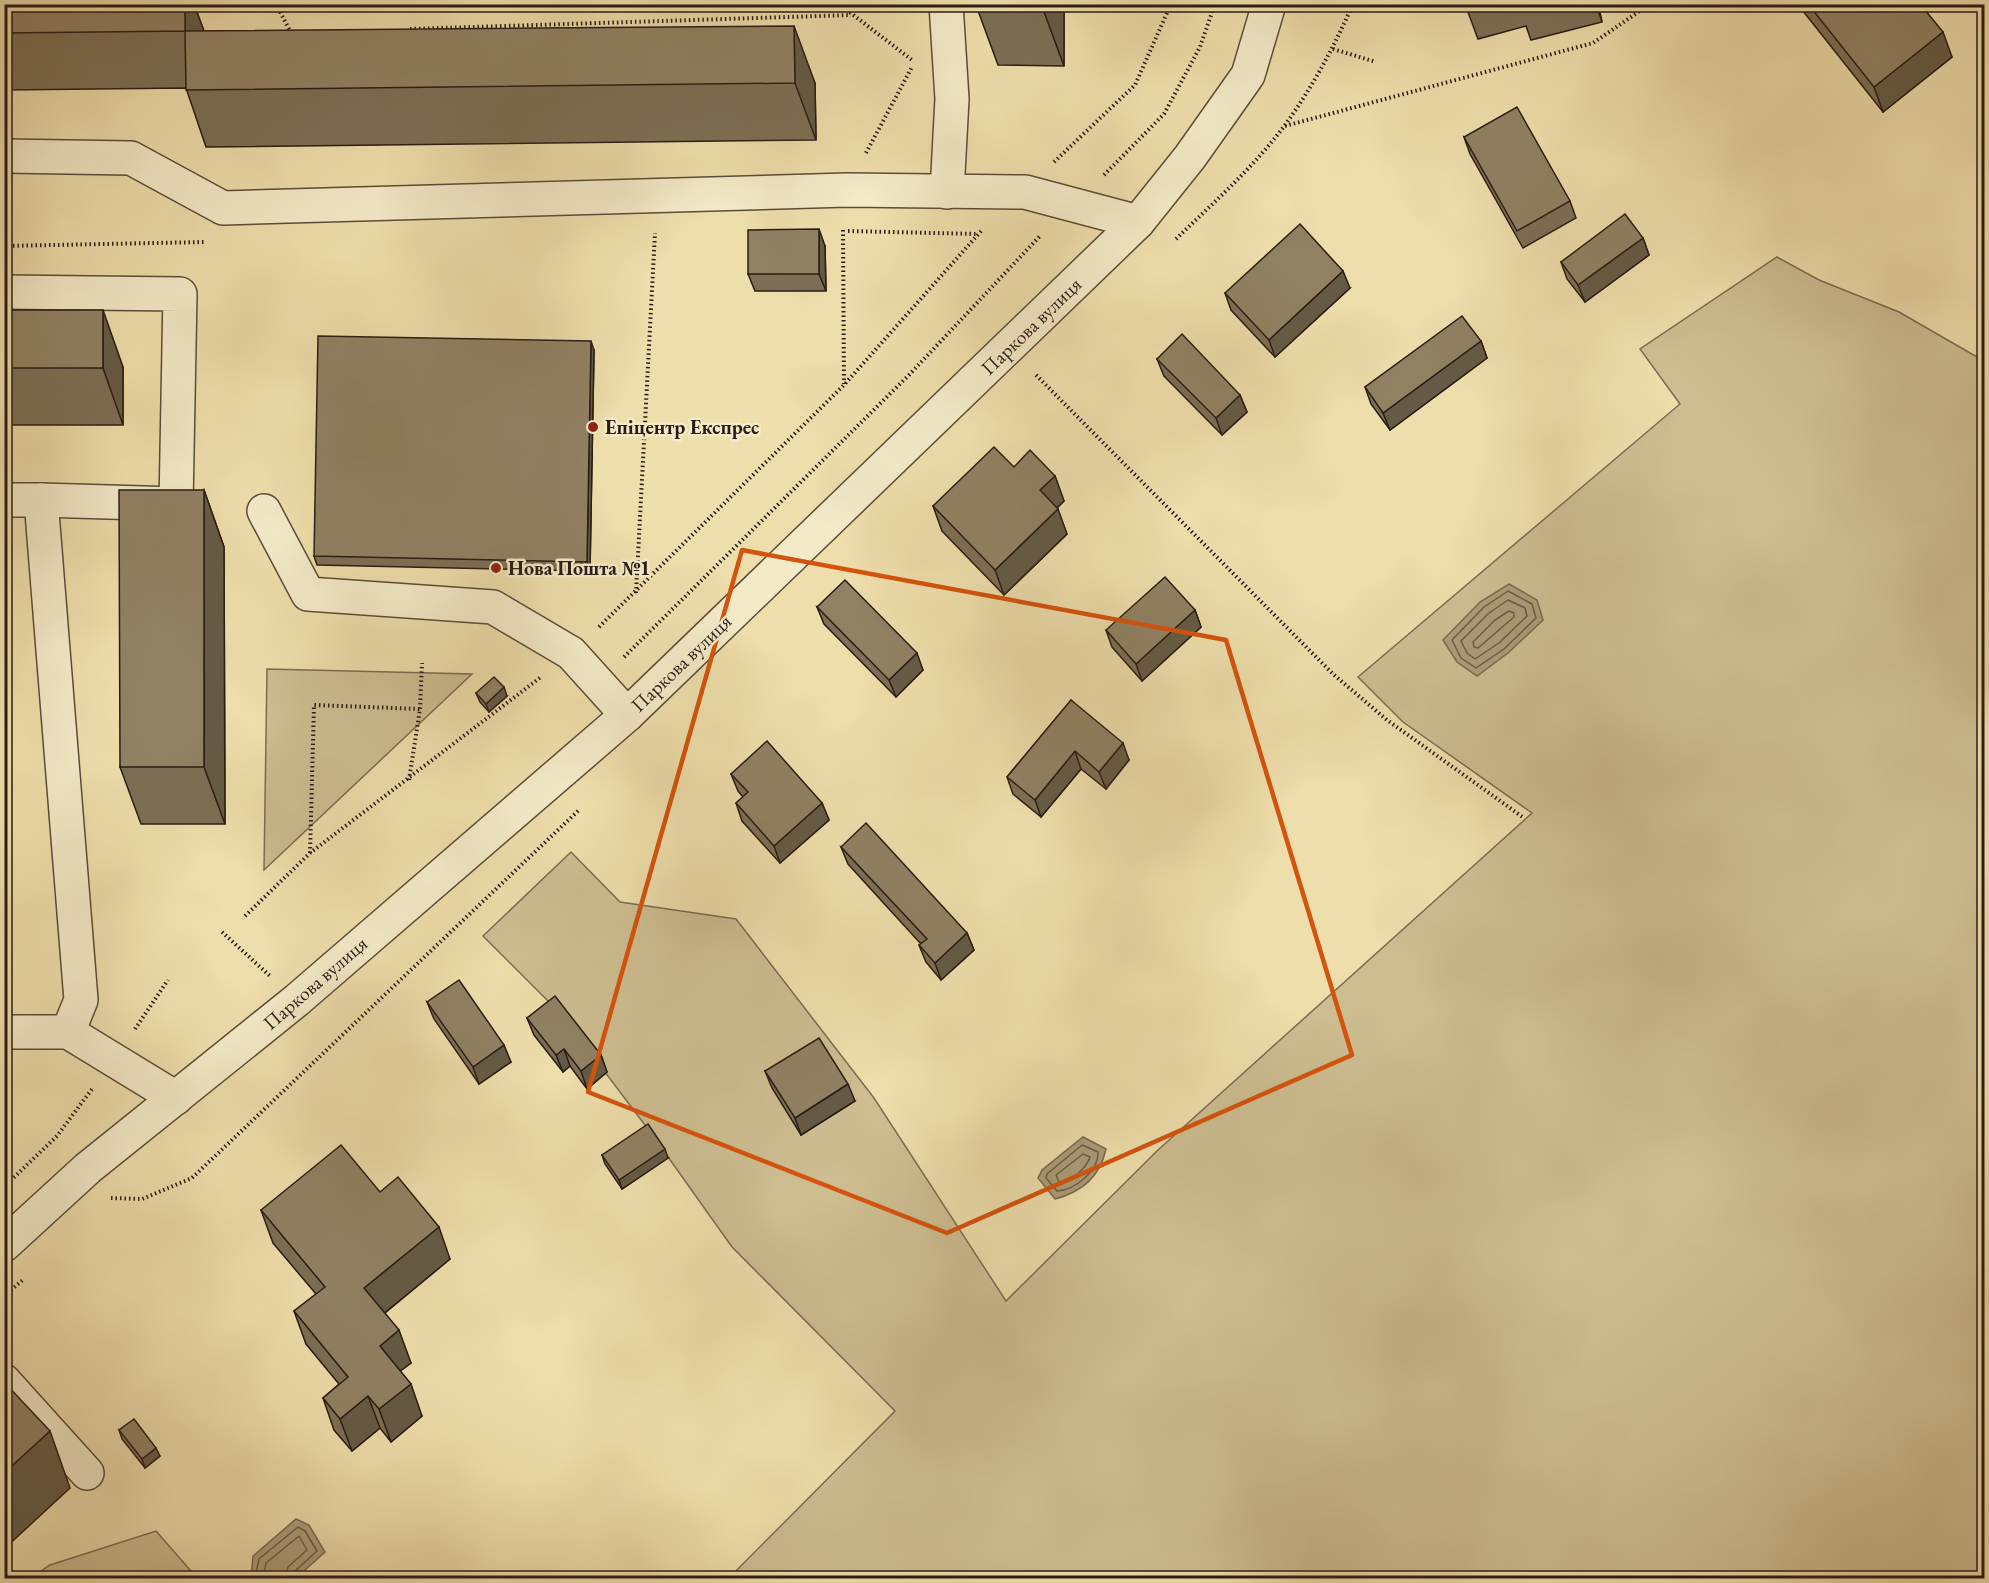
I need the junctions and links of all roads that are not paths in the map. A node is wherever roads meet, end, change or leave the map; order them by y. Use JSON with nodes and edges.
{"nodes":[{"id":1,"x":946,"y":4,"type":"edge"},
{"id":2,"x":1269,"y":4,"type":"edge"},
{"id":3,"x":4,"y":156,"type":"edge"},
{"id":4,"x":947,"y":192,"type":"junction"},
{"id":5,"x":1138,"y":222,"type":"junction"},
{"id":6,"x":4,"y":292,"type":"edge"},
{"id":7,"x":4,"y":500,"type":"edge"},
{"id":8,"x":41,"y":500,"type":"junction"},
{"id":9,"x":264,"y":511,"type":"dead end"},
{"id":10,"x":627,"y":715,"type":"junction"},
{"id":11,"x":4,"y":1032,"type":"edge"},
{"id":12,"x":68,"y":1032,"type":"junction"},
{"id":13,"x":176,"y":1098,"type":"junction"},
{"id":14,"x":4,"y":1245,"type":"edge"},
{"id":15,"x":6,"y":1385,"type":"edge"},
{"id":16,"x":87,"y":1473,"type":"dead end"}],
"edges":[{"from":1,"to":4,"type":"street"},
{"from":2,"to":5,"type":"street","name":"Паркова вулиця"},
{"from":3,"to":4,"type":"street"},
{"from":4,"to":5,"type":"street"},
{"from":5,"to":10,"type":"street","name":"Паркова вулиця"},
{"from":6,"to":8,"type":"street"},
{"from":7,"to":8,"type":"street"},
{"from":8,"to":12,"type":"street"},
{"from":9,"to":10,"type":"street"},
{"from":10,"to":13,"type":"street","name":"Паркова вулиця"},
{"from":11,"to":12,"type":"street"},
{"from":12,"to":13,"type":"street"},
{"from":13,"to":14,"type":"street","name":"Паркова вулиця"},
{"from":15,"to":16,"type":"street"}]}
